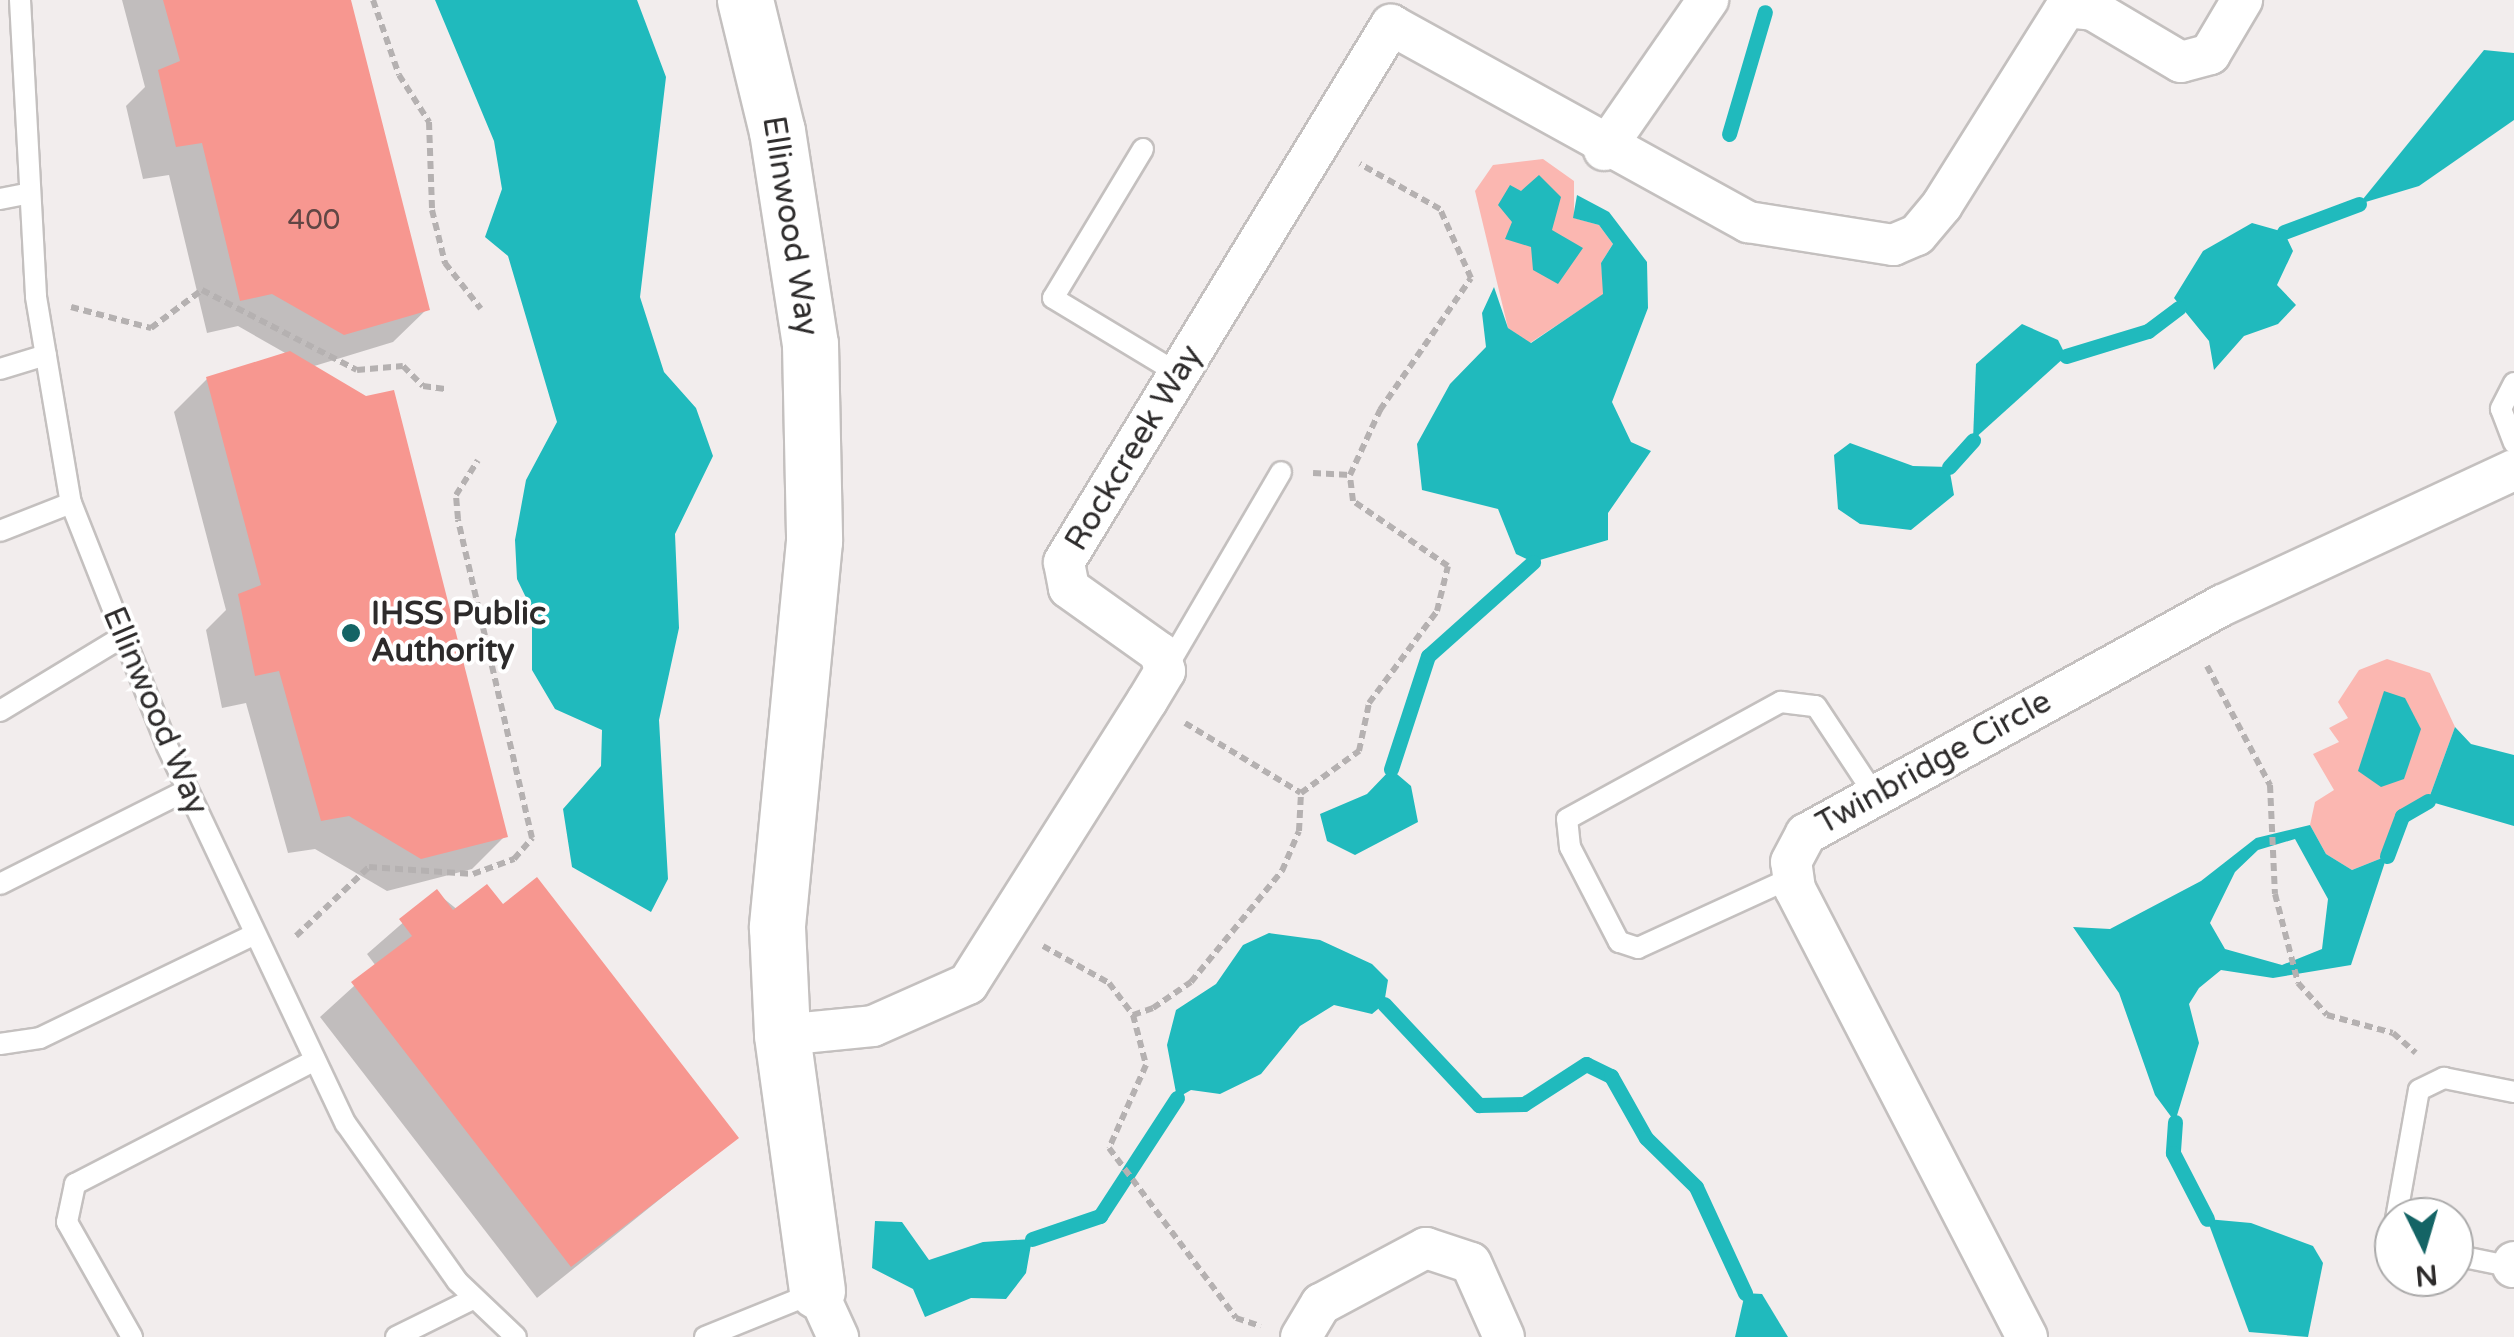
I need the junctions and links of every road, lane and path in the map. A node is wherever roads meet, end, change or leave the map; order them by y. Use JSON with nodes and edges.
{"nodes":[{"id":1,"x":20,"y":0,"type":"edge"},
{"id":2,"x":373,"y":0,"type":"edge"},
{"id":3,"x":745,"y":0,"type":"edge"},
{"id":4,"x":1708,"y":0,"type":"edge"},
{"id":5,"x":2242,"y":0,"type":"edge"},
{"id":6,"x":2068,"y":3,"type":"edge"},
{"id":7,"x":22,"y":52,"type":"junction"},
{"id":8,"x":0,"y":54,"type":"edge"},
{"id":9,"x":1320,"y":142,"type":"junction"},
{"id":10,"x":1144,"y":149,"type":"dead end"},
{"id":11,"x":1604,"y":150,"type":"junction"},
{"id":12,"x":26,"y":194,"type":"junction"},
{"id":13,"x":0,"y":199,"type":"edge"},
{"id":14,"x":36,"y":298,"type":"junction"},
{"id":15,"x":481,"y":308,"type":"dead end"},
{"id":16,"x":46,"y":355,"type":"junction"},
{"id":17,"x":0,"y":369,"type":"edge"},
{"id":18,"x":1178,"y":374,"type":"junction"},
{"id":19,"x":2514,"y":383,"type":"edge"},
{"id":20,"x":445,"y":389,"type":"dead end"},
{"id":21,"x":2514,"y":443,"type":"edge"},
{"id":22,"x":478,"y":460,"type":"dead end"},
{"id":23,"x":2514,"y":470,"type":"edge"},
{"id":24,"x":1282,"y":472,"type":"joint"},
{"id":25,"x":1350,"y":475,"type":"junction"},
{"id":26,"x":71,"y":502,"type":"junction"},
{"id":27,"x":0,"y":531,"type":"edge"},
{"id":28,"x":2186,"y":625,"type":"junction"},
{"id":29,"x":122,"y":636,"type":"junction"},
{"id":30,"x":1156,"y":686,"type":"junction"},
{"id":31,"x":0,"y":712,"type":"edge"},
{"id":32,"x":187,"y":790,"type":"junction"},
{"id":33,"x":1301,"y":792,"type":"junction"},
{"id":34,"x":1876,"y":795,"type":"junction"},
{"id":35,"x":1793,"y":877,"type":"junction"},
{"id":36,"x":0,"y":884,"type":"edge"},
{"id":37,"x":1008,"y":926,"type":"junction"},
{"id":38,"x":255,"y":934,"type":"junction"},
{"id":39,"x":268,"y":963,"type":"junction"},
{"id":40,"x":1133,"y":1015,"type":"junction"},
{"id":41,"x":782,"y":1035,"type":"junction"},
{"id":42,"x":0,"y":1044,"type":"edge"},
{"id":43,"x":315,"y":1060,"type":"junction"},
{"id":44,"x":2444,"y":1078,"type":"junction"},
{"id":45,"x":2514,"y":1092,"type":"edge"},
{"id":46,"x":2400,"y":1197,"type":"edge"},
{"id":47,"x":2474,"y":1258,"type":"edge"},
{"id":48,"x":2513,"y":1265,"type":"edge"},
{"id":49,"x":473,"y":1299,"type":"junction"},
{"id":50,"x":828,"y":1314,"type":"edge"},
{"id":51,"x":1290,"y":1335,"type":"edge"},
{"id":52,"x":132,"y":1337,"type":"edge"},
{"id":53,"x":396,"y":1337,"type":"edge"},
{"id":54,"x":516,"y":1337,"type":"edge"},
{"id":55,"x":705,"y":1337,"type":"edge"},
{"id":56,"x":1504,"y":1337,"type":"edge"},
{"id":57,"x":2027,"y":1337,"type":"edge"}],
"edges":[{"from":1,"to":7,"type":"lane","name":"Ellinwood Way"},
{"from":2,"to":15,"type":"path"},
{"from":3,"to":41,"type":"street","name":"Ellinwood Way"},
{"from":4,"to":11,"type":"street"},
{"from":5,"to":6,"type":"street"},
{"from":6,"to":11,"type":"street"},
{"from":7,"to":8,"type":"lane"},
{"from":7,"to":12,"type":"lane","name":"Ellinwood Way"},
{"from":9,"to":11,"type":"street","name":"Rockcreek Way"},
{"from":9,"to":18,"type":"street","name":"Rockcreek Way"},
{"from":9,"to":25,"type":"path"},
{"from":10,"to":18,"type":"lane"},
{"from":12,"to":13,"type":"lane"},
{"from":12,"to":14,"type":"lane","name":"Ellinwood Way"},
{"from":14,"to":16,"type":"lane","name":"Ellinwood Way"},
{"from":14,"to":20,"type":"path"},
{"from":16,"to":17,"type":"lane"},
{"from":16,"to":26,"type":"lane","name":"Ellinwood Way"},
{"from":18,"to":30,"type":"street","name":"Rockcreek Way"},
{"from":19,"to":21,"type":"lane"},
{"from":22,"to":39,"type":"path"},
{"from":23,"to":28,"type":"street","name":"Twinbridge Circle"},
{"from":24,"to":25,"type":"path"},
{"from":24,"to":30,"type":"lane"},
{"from":25,"to":33,"type":"path"},
{"from":26,"to":27,"type":"lane"},
{"from":26,"to":29,"type":"lane","name":"Ellinwood Way"},
{"from":28,"to":34,"type":"street","name":"Twinbridge Circle"},
{"from":28,"to":44,"type":"path"},
{"from":29,"to":31,"type":"lane"},
{"from":29,"to":32,"type":"lane","name":"Ellinwood Way"},
{"from":30,"to":33,"type":"path"},
{"from":30,"to":37,"type":"street"},
{"from":32,"to":36,"type":"lane"},
{"from":32,"to":38,"type":"lane","name":"Ellinwood Way"},
{"from":33,"to":40,"type":"path"},
{"from":34,"to":35,"type":"street","name":"Twinbridge Circle"},
{"from":34,"to":35,"type":"lane"},
{"from":35,"to":57,"type":"street"},
{"from":37,"to":40,"type":"path"},
{"from":37,"to":41,"type":"street"},
{"from":38,"to":39,"type":"lane","name":"Ellinwood Way"},
{"from":38,"to":42,"type":"lane"},
{"from":39,"to":43,"type":"lane","name":"Ellinwood Way"},
{"from":40,"to":51,"type":"path"},
{"from":41,"to":50,"type":"street","name":"Ellinwood Way"},
{"from":43,"to":49,"type":"lane","name":"Ellinwood Way"},
{"from":43,"to":52,"type":"lane"},
{"from":44,"to":45,"type":"lane"},
{"from":44,"to":46,"type":"lane"},
{"from":47,"to":48,"type":"lane"},
{"from":49,"to":53,"type":"lane"},
{"from":49,"to":54,"type":"lane","name":"Ellinwood Way"},
{"from":50,"to":55,"type":"lane","name":"Ellinwood Way"},
{"from":51,"to":56,"type":"street"}]}
